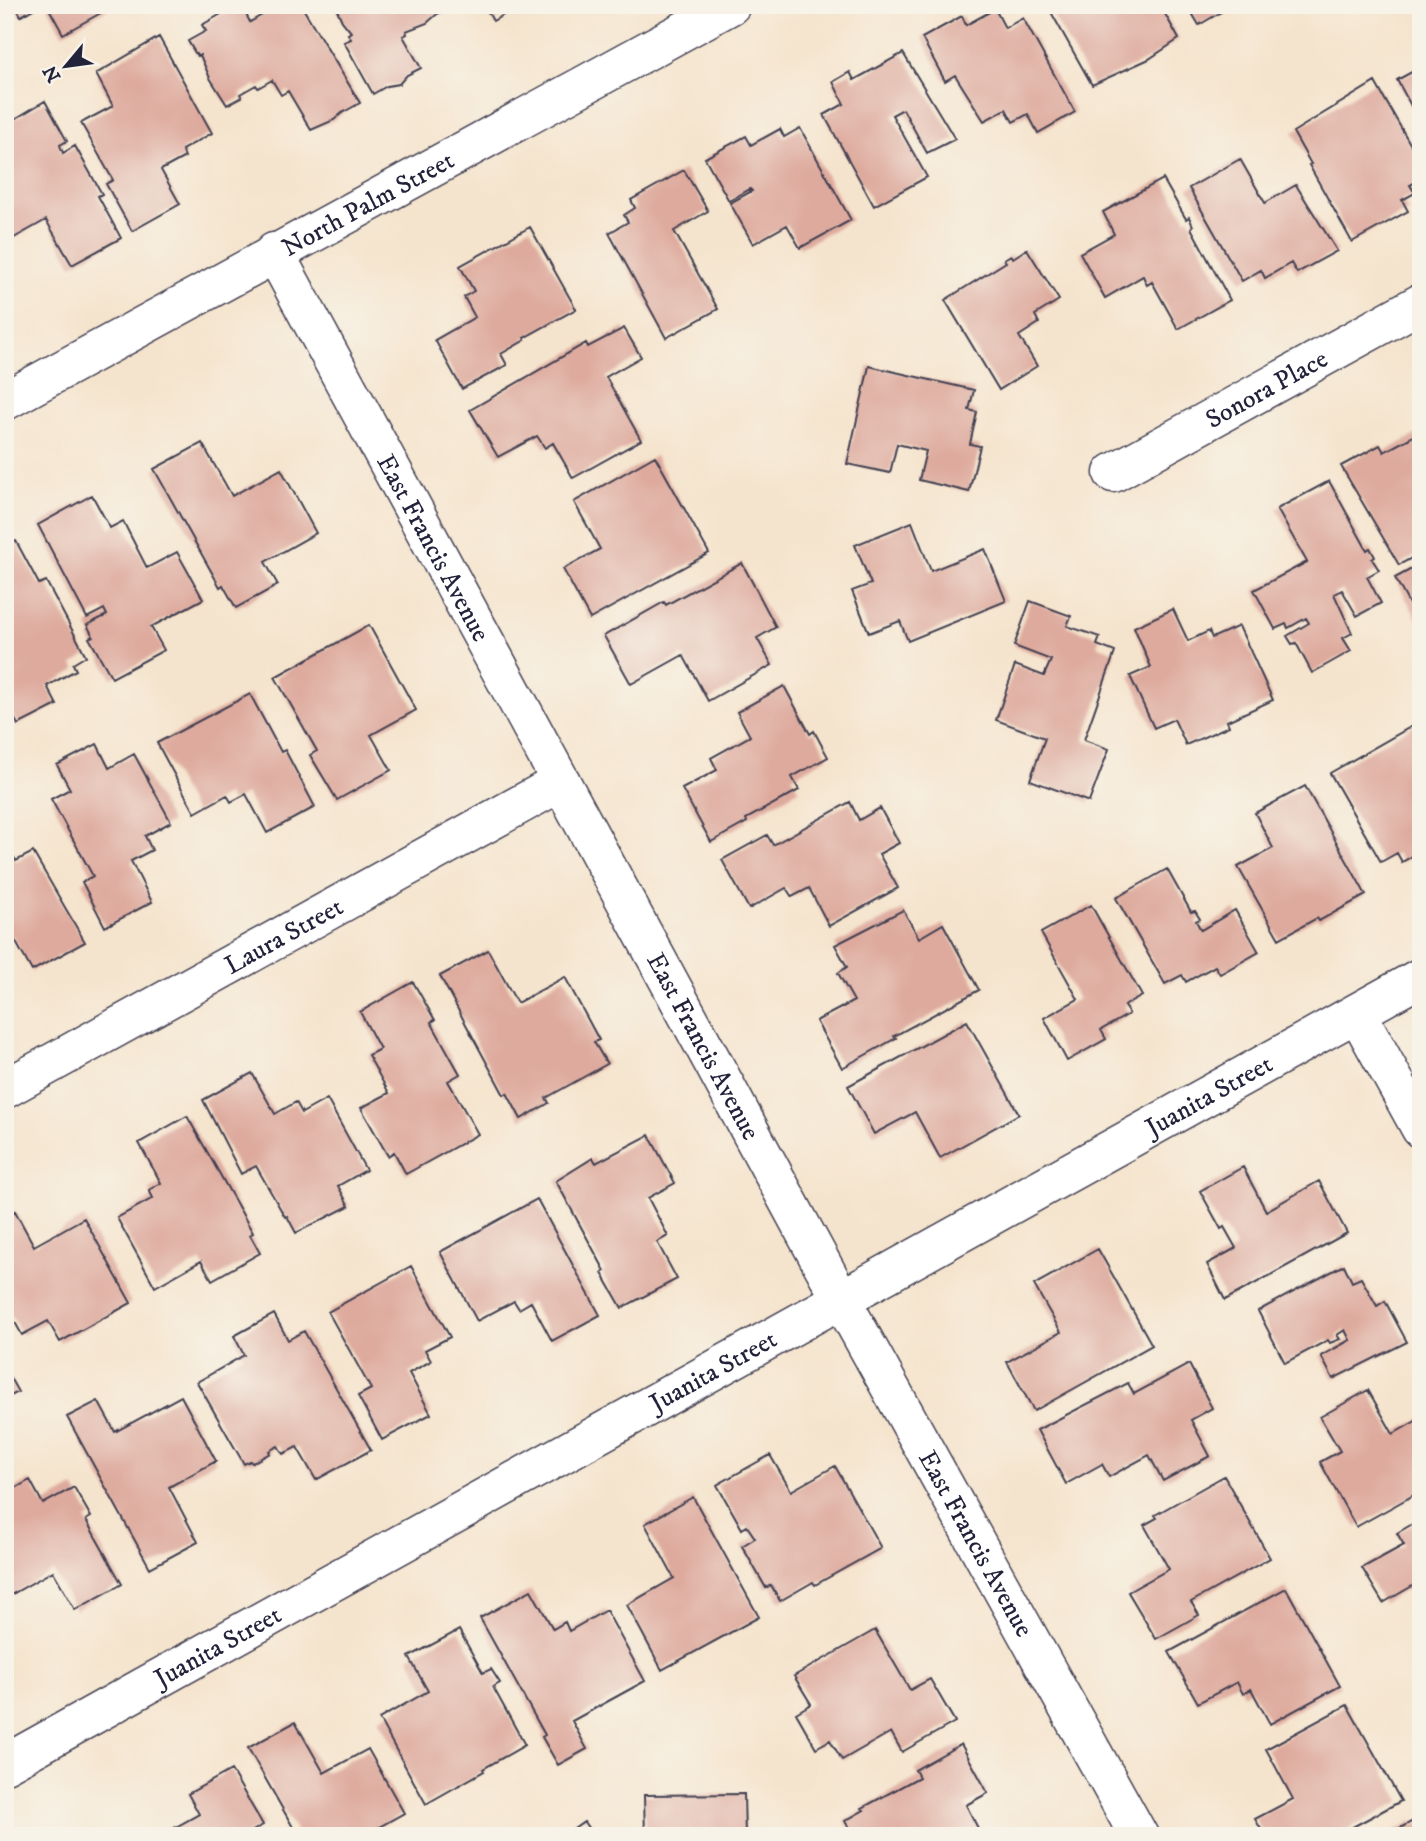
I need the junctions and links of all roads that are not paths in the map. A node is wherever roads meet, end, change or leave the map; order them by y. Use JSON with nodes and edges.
{"nodes":[{"id":1,"x":731,"y":5,"type":"edge"},
{"id":2,"x":274,"y":252,"type":"junction"},
{"id":3,"x":1421,"y":303,"type":"edge"},
{"id":4,"x":5,"y":401,"type":"edge"},
{"id":5,"x":1113,"y":473,"type":"dead end"},
{"id":6,"x":561,"y":782,"type":"junction"},
{"id":7,"x":1421,"y":977,"type":"edge"},
{"id":8,"x":1357,"y":1013,"type":"junction"},
{"id":9,"x":5,"y":1090,"type":"edge"},
{"id":10,"x":1421,"y":1129,"type":"edge"},
{"id":11,"x":841,"y":1299,"type":"junction"},
{"id":12,"x":5,"y":1764,"type":"edge"},
{"id":13,"x":1139,"y":1836,"type":"edge"}],
"edges":[{"from":1,"to":2,"type":"street","name":"North Palm Street"},
{"from":2,"to":4,"type":"street","name":"North Palm Street"},
{"from":2,"to":6,"type":"street","name":"East Francis Avenue"},
{"from":3,"to":5,"type":"street","name":"Sonora Place"},
{"from":6,"to":9,"type":"street","name":"Laura Street"},
{"from":6,"to":11,"type":"street","name":"East Francis Avenue"},
{"from":7,"to":8,"type":"street","name":"Juanita Street"},
{"from":8,"to":10,"type":"street"},
{"from":8,"to":11,"type":"street","name":"Juanita Street"},
{"from":11,"to":12,"type":"street","name":"Juanita Street"},
{"from":11,"to":13,"type":"street","name":"East Francis Avenue"}]}
